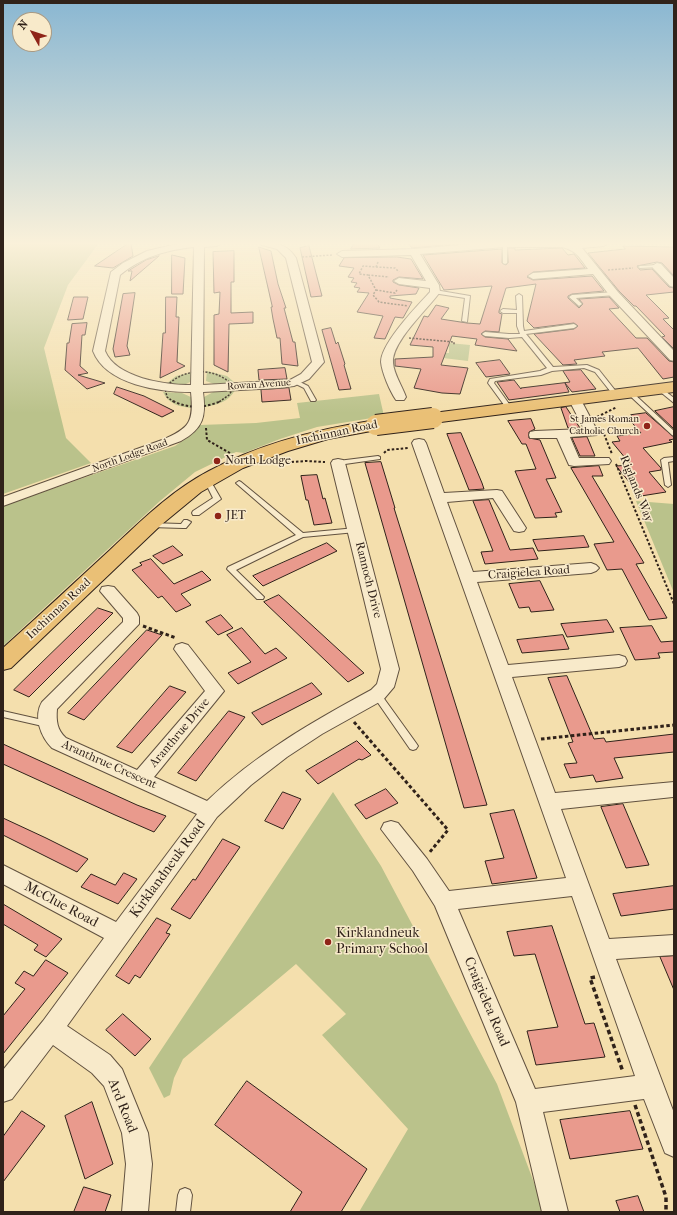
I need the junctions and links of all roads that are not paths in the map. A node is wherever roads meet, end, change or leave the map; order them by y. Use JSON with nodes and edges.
{"nodes":[{"id":1,"x":111,"y":300,"type":"edge"},
{"id":2,"x":198,"y":300,"type":"edge"},
{"id":3,"x":302,"y":300,"type":"edge"},
{"id":4,"x":427,"y":300,"type":"edge"},
{"id":5,"x":468,"y":300,"type":"edge"},
{"id":6,"x":519,"y":300,"type":"edge"},
{"id":7,"x":575,"y":300,"type":"edge"},
{"id":8,"x":619,"y":300,"type":"edge"},
{"id":9,"x":579,"y":304,"type":"dead end"},
{"id":10,"x":502,"y":311,"type":"dead end"},
{"id":11,"x":519,"y":312,"type":"junction"},
{"id":12,"x":465,"y":321,"type":"dead end"},
{"id":13,"x":574,"y":326,"type":"dead end"},
{"id":14,"x":485,"y":334,"type":"dead end"},
{"id":15,"x":523,"y":334,"type":"junction"},
{"id":16,"x":674,"y":358,"type":"edge"},
{"id":17,"x":551,"y":369,"type":"junction"},
{"id":18,"x":296,"y":382,"type":"junction"},
{"id":19,"x":667,"y":388,"type":"edge"},
{"id":20,"x":197,"y":389,"type":"junction"},
{"id":21,"x":623,"y":394,"type":"junction"},
{"id":22,"x":400,"y":397,"type":"dead end"},
{"id":23,"x":313,"y":400,"type":"dead end"},
{"id":24,"x":575,"y":400,"type":"junction"},
{"id":25,"x":674,"y":401,"type":"edge"},
{"id":26,"x":508,"y":408,"type":"junction"},
{"id":27,"x":562,"y":434,"type":"junction"},
{"id":28,"x":674,"y":434,"type":"edge"},
{"id":29,"x":535,"y":435,"type":"dead end"},
{"id":30,"x":412,"y":445,"type":"road end"},
{"id":31,"x":378,"y":458,"type":"road end"},
{"id":32,"x":674,"y":459,"type":"edge"},
{"id":33,"x":604,"y":461,"type":"dead end"},
{"id":34,"x":338,"y":463,"type":"joint"},
{"id":35,"x":207,"y":480,"type":"junction"},
{"id":36,"x":239,"y":483,"type":"dead end"},
{"id":37,"x":668,"y":484,"type":"dead end"},
{"id":38,"x":438,"y":498,"type":"junction"},
{"id":39,"x":3,"y":502,"type":"edge"},
{"id":40,"x":196,"y":514,"type":"dead end"},
{"id":41,"x":187,"y":522,"type":"dead end"},
{"id":42,"x":149,"y":525,"type":"junction"},
{"id":43,"x":519,"y":528,"type":"dead end"},
{"id":44,"x":356,"y":530,"type":"junction"},
{"id":45,"x":301,"y":535,"type":"junction"},
{"id":46,"x":591,"y":568,"type":"dead end"},
{"id":47,"x":467,"y":578,"type":"junction"},
{"id":48,"x":108,"y":591,"type":"dead end"},
{"id":49,"x":260,"y":597,"type":"dead end"},
{"id":50,"x":182,"y":649,"type":"road end"},
{"id":51,"x":619,"y":661,"type":"dead end"},
{"id":52,"x":3,"y":662,"type":"edge"},
{"id":53,"x":501,"y":672,"type":"junction"},
{"id":54,"x":377,"y":695,"type":"junction"},
{"id":55,"x":3,"y":714,"type":"edge"},
{"id":56,"x":47,"y":724,"type":"junction"},
{"id":57,"x":413,"y":746,"type":"dead end"},
{"id":58,"x":141,"y":779,"type":"junction"},
{"id":59,"x":673,"y":789,"type":"dead end"},
{"id":60,"x":549,"y":802,"type":"junction"},
{"id":61,"x":210,"y":811,"type":"junction"},
{"id":62,"x":391,"y":830,"type":"dead end"},
{"id":63,"x":3,"y":874,"type":"edge"},
{"id":64,"x":579,"y":886,"type":"junction"},
{"id":65,"x":444,"y":901,"type":"junction"},
{"id":66,"x":120,"y":935,"type":"junction"},
{"id":67,"x":674,"y":945,"type":"edge"},
{"id":68,"x":602,"y":950,"type":"junction"},
{"id":69,"x":51,"y":1028,"type":"junction"},
{"id":70,"x":651,"y":1086,"type":"junction"},
{"id":71,"x":3,"y":1090,"type":"edge"},
{"id":72,"x":528,"y":1102,"type":"junction"},
{"id":73,"x":674,"y":1144,"type":"edge"},
{"id":74,"x":185,"y":1194,"type":"dead end"},
{"id":75,"x":135,"y":1212,"type":"edge"},
{"id":76,"x":183,"y":1212,"type":"edge"},
{"id":77,"x":555,"y":1212,"type":"edge"}],
"edges":[{"from":1,"to":20,"type":"street","name":"Rowan Avenue"},
{"from":2,"to":20,"type":"street"},
{"from":3,"to":18,"type":"street","name":"Rowan Avenue"},
{"from":4,"to":22,"type":"street"},
{"from":5,"to":12,"type":"lane"},
{"from":6,"to":11,"type":"lane"},
{"from":7,"to":9,"type":"lane"},
{"from":8,"to":16,"type":"street"},
{"from":10,"to":11,"type":"lane"},
{"from":11,"to":15,"type":"lane"},
{"from":13,"to":15,"type":"lane"},
{"from":14,"to":15,"type":"lane"},
{"from":15,"to":17,"type":"lane"},
{"from":17,"to":21,"type":"lane"},
{"from":17,"to":26,"type":"lane"},
{"from":18,"to":20,"type":"street","name":"Rowan Avenue"},
{"from":18,"to":23,"type":"lane"},
{"from":19,"to":21,"type":"main road","name":"Inchinnan Road"},
{"from":19,"to":25,"type":"lane"},
{"from":20,"to":39,"type":"street","name":"North Lodge Road"},
{"from":21,"to":24,"type":"main road","name":"Inchinnan Road"},
{"from":21,"to":28,"type":"lane"},
{"from":24,"to":26,"type":"main road","name":"Inchinnan Road"},
{"from":24,"to":27,"type":"street"},
{"from":26,"to":35,"type":"main road","name":"Inchinnan Road","bridge":true},
{"from":27,"to":29,"type":"street"},
{"from":27,"to":33,"type":"street"},
{"from":30,"to":38,"type":"street"},
{"from":31,"to":34,"type":"lane"},
{"from":32,"to":37,"type":"lane"},
{"from":34,"to":44,"type":"street","name":"Rannoch Drive"},
{"from":35,"to":40,"type":"lane"},
{"from":35,"to":42,"type":"main road","name":"Inchinnan Road"},
{"from":36,"to":45,"type":"lane"},
{"from":38,"to":43,"type":"street"},
{"from":38,"to":47,"type":"street"},
{"from":41,"to":42,"type":"lane"},
{"from":42,"to":52,"type":"main road","name":"Inchinnan Road"},
{"from":44,"to":45,"type":"lane"},
{"from":44,"to":54,"type":"street","name":"Rannoch Drive"},
{"from":45,"to":49,"type":"lane"},
{"from":46,"to":47,"type":"street","name":"Craigielea Road"},
{"from":47,"to":53,"type":"street"},
{"from":48,"to":56,"type":"street"},
{"from":50,"to":58,"type":"street","name":"Aranthrue Drive"},
{"from":51,"to":53,"type":"street"},
{"from":53,"to":60,"type":"street"},
{"from":54,"to":57,"type":"lane"},
{"from":54,"to":61,"type":"street","name":"Kirklandneuk Road"},
{"from":55,"to":56,"type":"lane"},
{"from":56,"to":58,"type":"street","name":"Aranthrue Crescent"},
{"from":58,"to":61,"type":"street","name":"Aranthrue Crescent"},
{"from":59,"to":60,"type":"street"},
{"from":60,"to":64,"type":"street"},
{"from":61,"to":66,"type":"street","name":"Kirklandneuk Road"},
{"from":62,"to":65,"type":"street","name":"Craigielea Road"},
{"from":63,"to":66,"type":"street","name":"McClue Road"},
{"from":64,"to":65,"type":"street"},
{"from":64,"to":68,"type":"street"},
{"from":65,"to":72,"type":"street","name":"Craigielea Road"},
{"from":66,"to":69,"type":"street","name":"Kirklandneuk Road"},
{"from":67,"to":68,"type":"street"},
{"from":68,"to":70,"type":"street"},
{"from":69,"to":71,"type":"street","name":"Kirklandneuk Road"},
{"from":69,"to":75,"type":"street","name":"Ard Road"},
{"from":70,"to":72,"type":"street"},
{"from":70,"to":73,"type":"street"},
{"from":72,"to":77,"type":"street","name":"Craigielea Road"},
{"from":74,"to":76,"type":"lane"}]}
